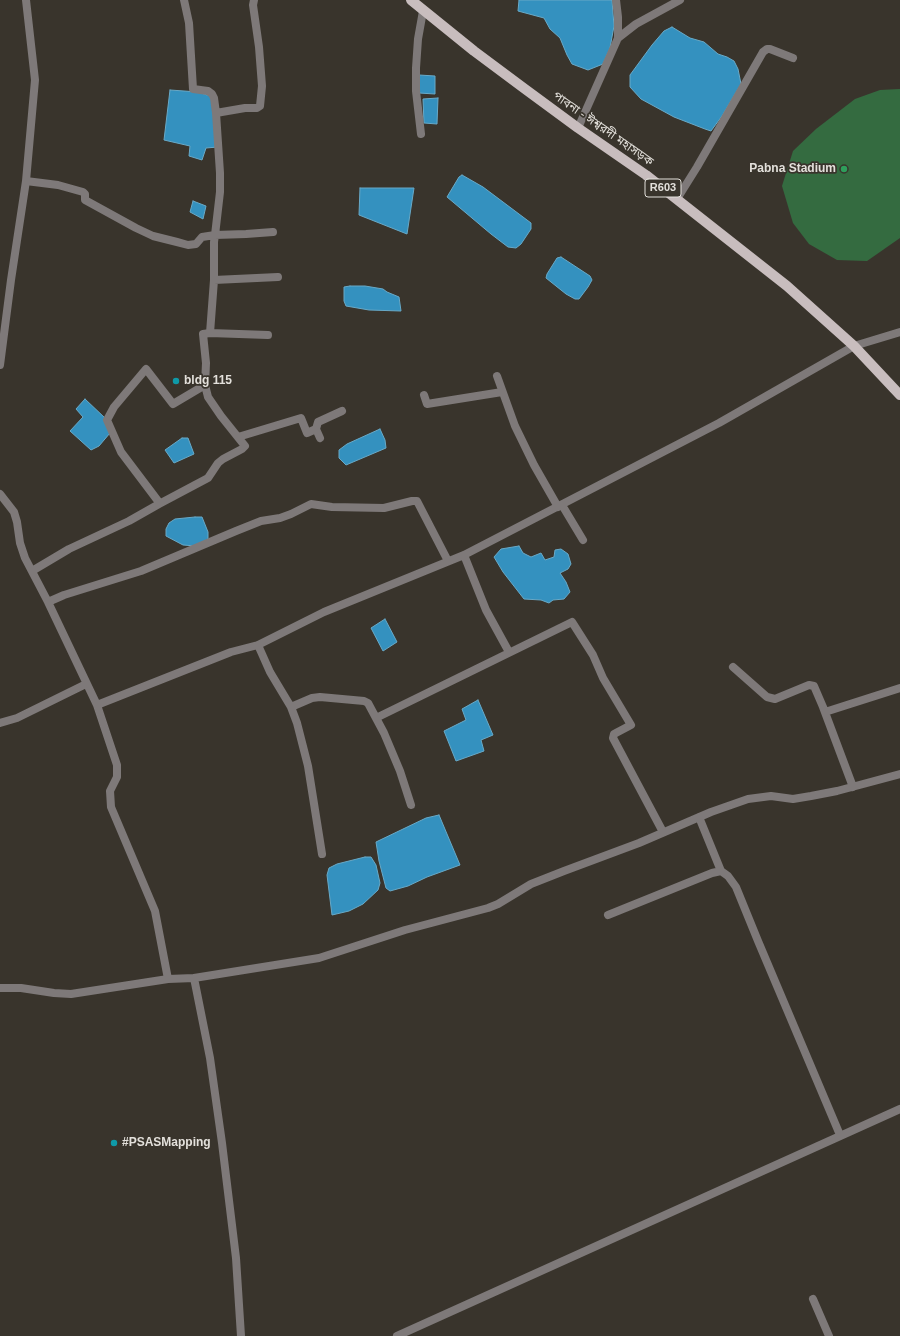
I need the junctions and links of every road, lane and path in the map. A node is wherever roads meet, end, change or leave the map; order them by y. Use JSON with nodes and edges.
{"nodes":[{"id":1,"x":26,"y":0,"type":"edge"},
{"id":2,"x":184,"y":0,"type":"edge"},
{"id":3,"x":254,"y":0,"type":"edge"},
{"id":4,"x":411,"y":0,"type":"edge"},
{"id":5,"x":616,"y":0,"type":"edge"},
{"id":6,"x":680,"y":0,"type":"edge"},
{"id":7,"x":423,"y":11,"type":"junction"},
{"id":8,"x":618,"y":38,"type":"junction"},
{"id":9,"x":793,"y":58,"type":"dead end"},
{"id":10,"x":216,"y":113,"type":"junction"},
{"id":11,"x":578,"y":128,"type":"junction"},
{"id":12,"x":421,"y":134,"type":"dead end"},
{"id":13,"x":26,"y":181,"type":"junction"},
{"id":14,"x":676,"y":199,"type":"junction"},
{"id":15,"x":273,"y":232,"type":"dead end"},
{"id":16,"x":215,"y":235,"type":"junction"},
{"id":17,"x":278,"y":277,"type":"dead end"},
{"id":18,"x":214,"y":280,"type":"junction"},
{"id":19,"x":900,"y":332,"type":"edge"},
{"id":20,"x":210,"y":333,"type":"junction"},
{"id":21,"x":268,"y":335,"type":"dead end"},
{"id":22,"x":854,"y":346,"type":"junction"},
{"id":23,"x":0,"y":365,"type":"edge"},
{"id":24,"x":497,"y":376,"type":"dead end"},
{"id":25,"x":205,"y":385,"type":"junction"},
{"id":26,"x":502,"y":392,"type":"junction"},
{"id":27,"x":424,"y":395,"type":"dead end"},
{"id":28,"x":900,"y":396,"type":"edge"},
{"id":29,"x":342,"y":411,"type":"dead end"},
{"id":30,"x":316,"y":429,"type":"junction"},
{"id":31,"x":238,"y":437,"type":"junction"},
{"id":32,"x":320,"y":438,"type":"dead end"},
{"id":33,"x":0,"y":495,"type":"edge"},
{"id":34,"x":159,"y":504,"type":"junction"},
{"id":35,"x":560,"y":506,"type":"junction"},
{"id":36,"x":583,"y":540,"type":"dead end"},
{"id":37,"x":464,"y":556,"type":"junction"},
{"id":38,"x":448,"y":561,"type":"junction"},
{"id":39,"x":32,"y":571,"type":"junction"},
{"id":40,"x":48,"y":602,"type":"junction"},
{"id":41,"x":258,"y":645,"type":"junction"},
{"id":42,"x":510,"y":652,"type":"junction"},
{"id":43,"x":733,"y":667,"type":"dead end"},
{"id":44,"x":86,"y":684,"type":"junction"},
{"id":45,"x":900,"y":688,"type":"edge"},
{"id":46,"x":97,"y":705,"type":"junction"},
{"id":47,"x":291,"y":707,"type":"junction"},
{"id":48,"x":825,"y":712,"type":"junction"},
{"id":49,"x":376,"y":718,"type":"junction"},
{"id":50,"x":0,"y":723,"type":"edge"},
{"id":51,"x":900,"y":774,"type":"edge"},
{"id":52,"x":853,"y":787,"type":"junction"},
{"id":53,"x":411,"y":805,"type":"dead end"},
{"id":54,"x":699,"y":816,"type":"junction"},
{"id":55,"x":663,"y":832,"type":"junction"},
{"id":56,"x":322,"y":854,"type":"dead end"},
{"id":57,"x":720,"y":871,"type":"junction"},
{"id":58,"x":608,"y":915,"type":"dead end"},
{"id":59,"x":194,"y":978,"type":"junction"},
{"id":60,"x":168,"y":979,"type":"junction"},
{"id":61,"x":0,"y":988,"type":"edge"},
{"id":62,"x":900,"y":1108,"type":"edge"},
{"id":63,"x":840,"y":1135,"type":"junction"},
{"id":64,"x":813,"y":1299,"type":"dead end"},
{"id":65,"x":241,"y":1336,"type":"edge"},
{"id":66,"x":397,"y":1336,"type":"edge"},
{"id":67,"x":829,"y":1336,"type":"edge"}],
"edges":[{"from":1,"to":13,"type":"street"},
{"from":2,"to":10,"type":"street"},
{"from":3,"to":10,"type":"street"},
{"from":4,"to":7,"type":"main road","name":"পাবনা - ঈশ্বরদী মহাসড়ক","number":"R603"},
{"from":5,"to":8,"type":"street"},
{"from":6,"to":8,"type":"street"},
{"from":7,"to":11,"type":"main road","name":"পাবনা - ঈশ্বরদী মহাসড়ক","number":"R603"},
{"from":7,"to":12,"type":"street"},
{"from":8,"to":11,"type":"street"},
{"from":9,"to":14,"type":"street"},
{"from":10,"to":16,"type":"street"},
{"from":11,"to":14,"type":"main road","name":"পাবনা - ঈশ্বরদী মহাসড়ক","number":"R603"},
{"from":13,"to":16,"type":"street"},
{"from":13,"to":23,"type":"street"},
{"from":14,"to":22,"type":"main road","name":"পাবনা - ঈশ্বরদী মহাসড়ক","number":"R603"},
{"from":15,"to":16,"type":"street"},
{"from":16,"to":18,"type":"street"},
{"from":17,"to":18,"type":"street"},
{"from":18,"to":20,"type":"street"},
{"from":19,"to":22,"type":"street"},
{"from":20,"to":21,"type":"street"},
{"from":20,"to":25,"type":"street"},
{"from":22,"to":28,"type":"main road","name":"পাবনা - ঈশ্বরদী মহাসড়ক","number":"R603"},
{"from":22,"to":35,"type":"street"},
{"from":24,"to":26,"type":"street"},
{"from":25,"to":31,"type":"street"},
{"from":25,"to":34,"type":"street"},
{"from":26,"to":27,"type":"street"},
{"from":26,"to":35,"type":"street"},
{"from":29,"to":30,"type":"street"},
{"from":30,"to":31,"type":"street"},
{"from":30,"to":32,"type":"street"},
{"from":31,"to":34,"type":"street"},
{"from":33,"to":39,"type":"street"},
{"from":34,"to":39,"type":"street"},
{"from":35,"to":36,"type":"street"},
{"from":35,"to":37,"type":"street"},
{"from":37,"to":38,"type":"street"},
{"from":37,"to":42,"type":"street"},
{"from":38,"to":40,"type":"street"},
{"from":38,"to":41,"type":"street"},
{"from":39,"to":40,"type":"street"},
{"from":40,"to":44,"type":"street"},
{"from":41,"to":46,"type":"street"},
{"from":41,"to":47,"type":"street"},
{"from":42,"to":49,"type":"street"},
{"from":42,"to":55,"type":"street"},
{"from":43,"to":48,"type":"street"},
{"from":44,"to":46,"type":"street"},
{"from":44,"to":50,"type":"street"},
{"from":45,"to":48,"type":"street"},
{"from":46,"to":60,"type":"street"},
{"from":47,"to":49,"type":"street"},
{"from":47,"to":56,"type":"street"},
{"from":48,"to":52,"type":"street"},
{"from":49,"to":53,"type":"street"},
{"from":51,"to":52,"type":"street"},
{"from":52,"to":54,"type":"street"},
{"from":54,"to":55,"type":"street"},
{"from":54,"to":57,"type":"street"},
{"from":55,"to":59,"type":"street"},
{"from":57,"to":58,"type":"street"},
{"from":57,"to":63,"type":"street"},
{"from":59,"to":60,"type":"street"},
{"from":59,"to":65,"type":"street"},
{"from":60,"to":61,"type":"street"},
{"from":62,"to":63,"type":"street"},
{"from":63,"to":66,"type":"street"},
{"from":64,"to":67,"type":"street"}]}
